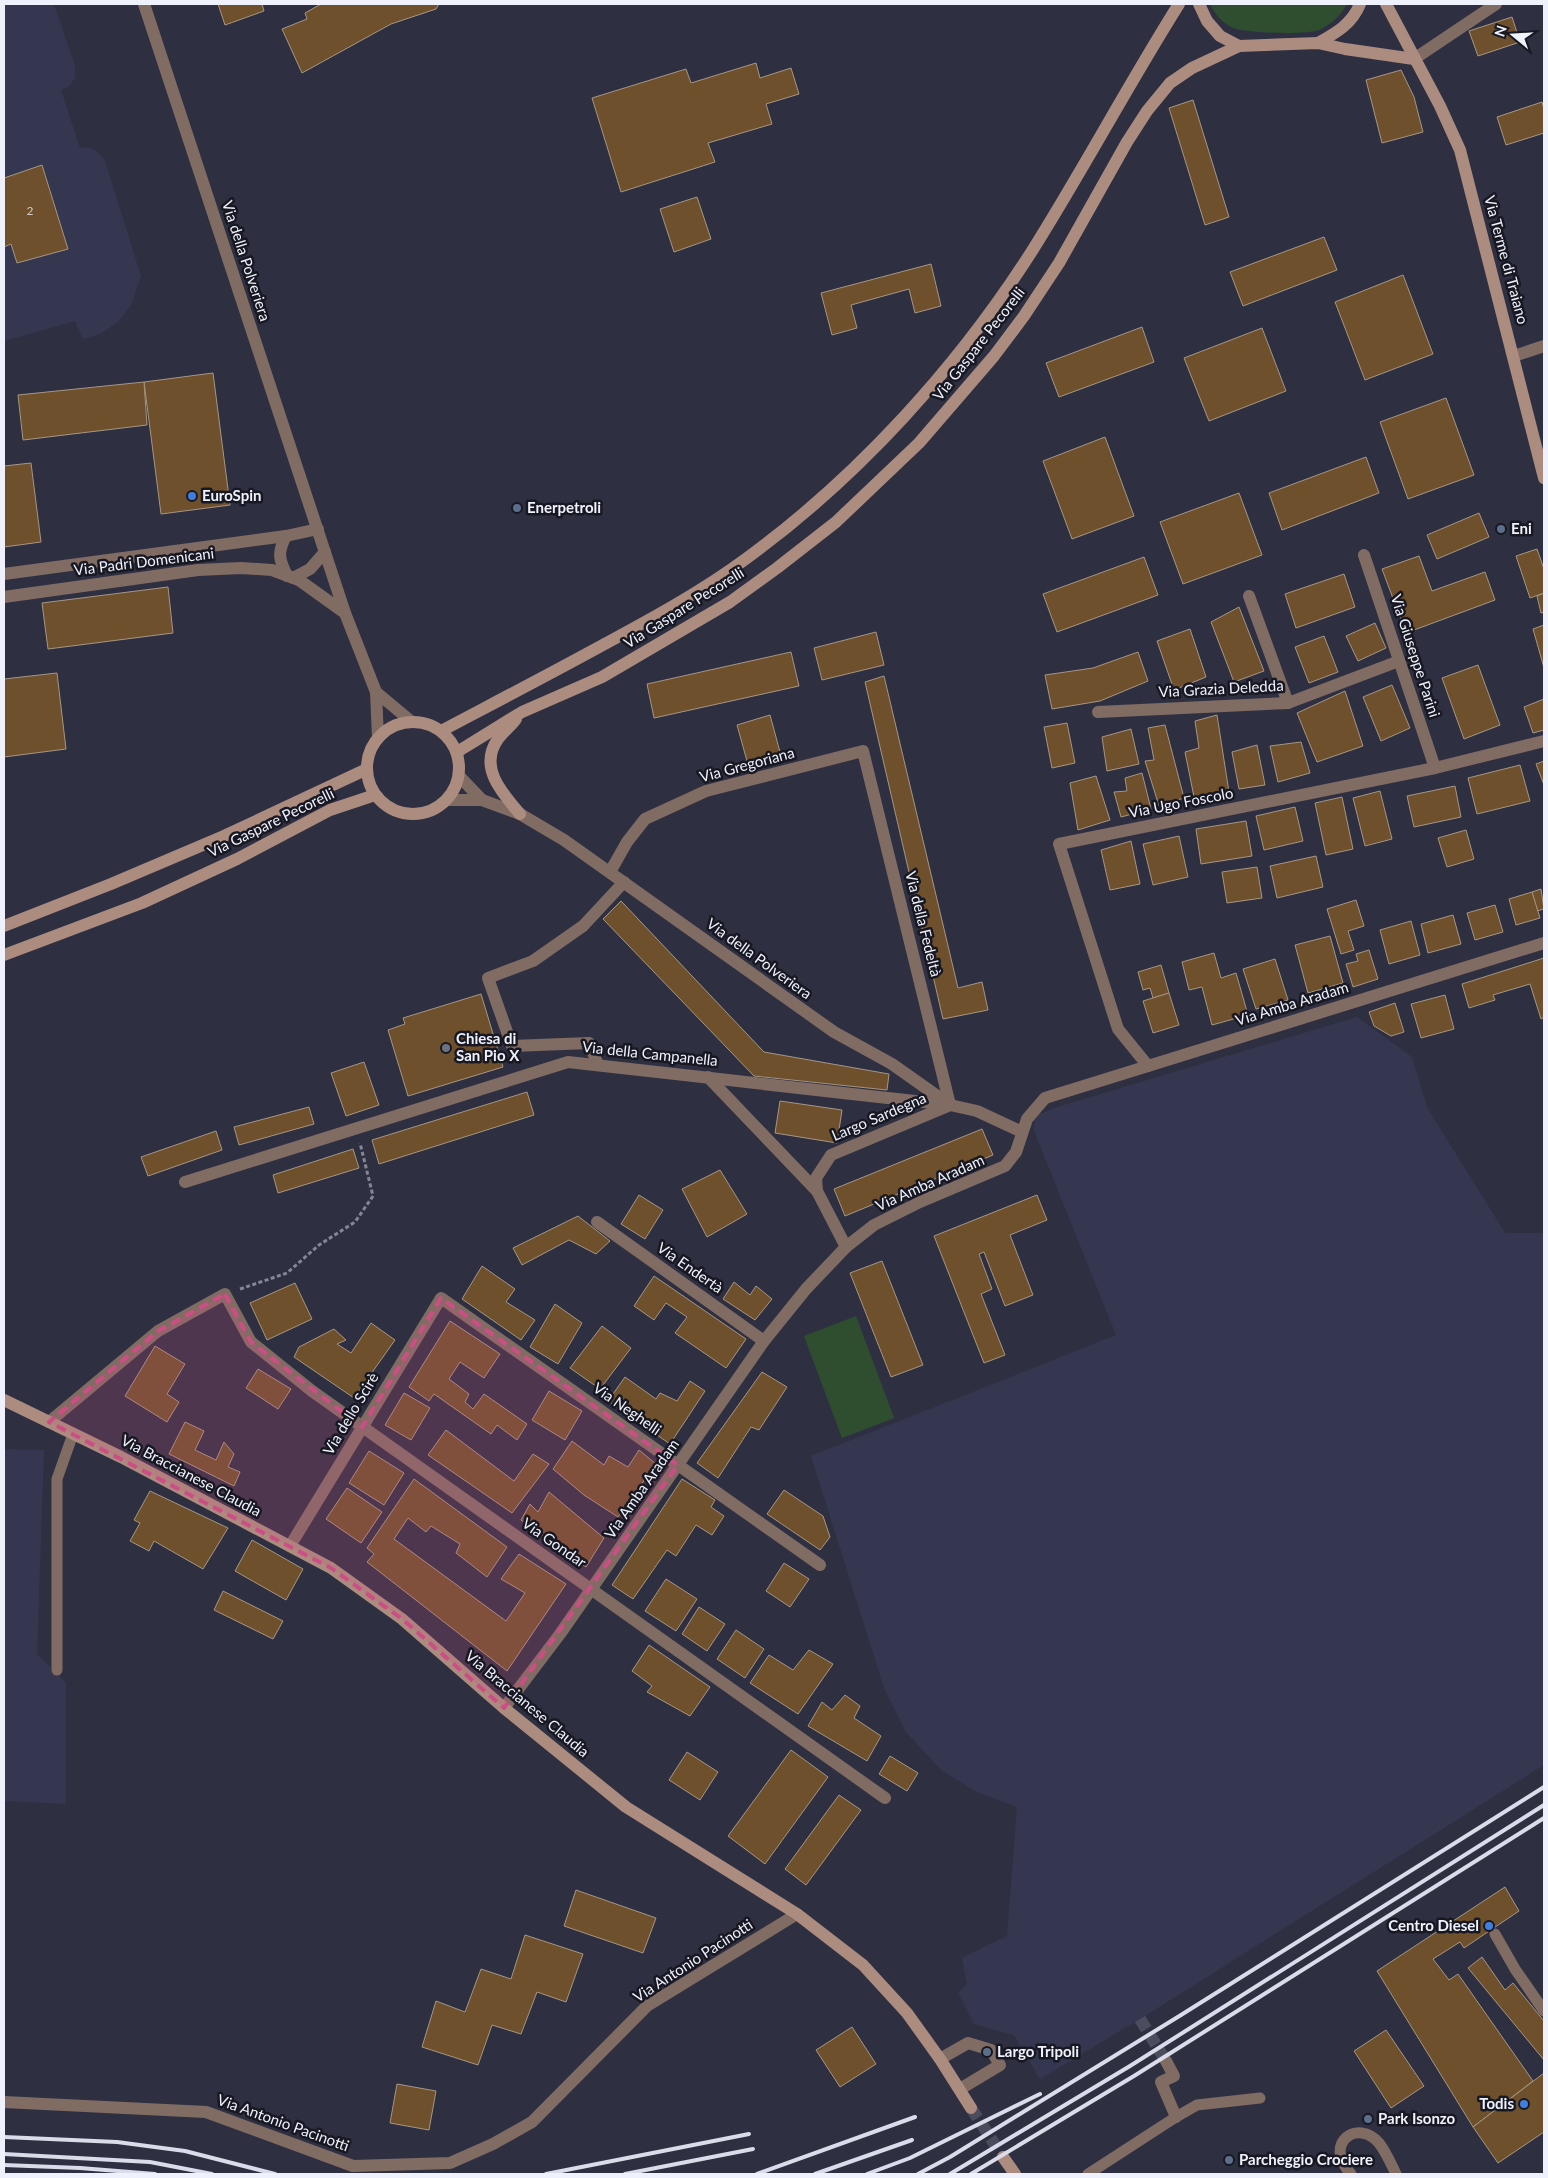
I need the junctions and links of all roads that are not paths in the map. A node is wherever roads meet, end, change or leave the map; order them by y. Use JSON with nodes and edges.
{"nodes":[{"id":1,"x":144,"y":4,"type":"edge"},
{"id":2,"x":1179,"y":4,"type":"edge"},
{"id":3,"x":1199,"y":4,"type":"edge"},
{"id":4,"x":1360,"y":4,"type":"edge"},
{"id":5,"x":1386,"y":4,"type":"edge"},
{"id":6,"x":1496,"y":4,"type":"edge"},
{"id":7,"x":1318,"y":43,"type":"junction"},
{"id":8,"x":1239,"y":46,"type":"junction"},
{"id":9,"x":1414,"y":59,"type":"junction"},
{"id":10,"x":1544,"y":346,"type":"edge"},
{"id":11,"x":1514,"y":356,"type":"junction"},
{"id":12,"x":1544,"y":478,"type":"edge"},
{"id":13,"x":318,"y":529,"type":"junction"},
{"id":14,"x":286,"y":536,"type":"junction"},
{"id":15,"x":325,"y":552,"type":"junction"},
{"id":16,"x":1364,"y":555,"type":"dead end"},
{"id":17,"x":4,"y":574,"type":"edge"},
{"id":18,"x":290,"y":577,"type":"junction"},
{"id":19,"x":1250,"y":596,"type":"dead end"},
{"id":20,"x":4,"y":597,"type":"edge"},
{"id":21,"x":345,"y":612,"type":"junction"},
{"id":22,"x":1400,"y":661,"type":"junction"},
{"id":23,"x":376,"y":692,"type":"junction"},
{"id":24,"x":1288,"y":702,"type":"junction"},
{"id":25,"x":522,"y":712,"type":"junction"},
{"id":26,"x":1098,"y":712,"type":"dead end"},
{"id":27,"x":412,"y":722,"type":"junction"},
{"id":28,"x":441,"y":731,"type":"junction"},
{"id":29,"x":378,"y":738,"type":"junction"},
{"id":30,"x":1544,"y":741,"type":"edge"},
{"id":31,"x":864,"y":751,"type":"joint"},
{"id":32,"x":457,"y":752,"type":"junction"},
{"id":33,"x":367,"y":768,"type":"junction"},
{"id":34,"x":1435,"y":768,"type":"junction"},
{"id":35,"x":459,"y":776,"type":"junction"},
{"id":36,"x":375,"y":795,"type":"junction"},
{"id":37,"x":447,"y":800,"type":"junction"},
{"id":38,"x":482,"y":800,"type":"junction"},
{"id":39,"x":520,"y":814,"type":"junction"},
{"id":40,"x":610,"y":872,"type":"junction"},
{"id":41,"x":624,"y":882,"type":"junction"},
{"id":42,"x":4,"y":926,"type":"edge"},
{"id":43,"x":1544,"y":943,"type":"edge"},
{"id":44,"x":4,"y":955,"type":"edge"},
{"id":45,"x":598,"y":1065,"type":"junction"},
{"id":46,"x":1148,"y":1066,"type":"junction"},
{"id":47,"x":708,"y":1077,"type":"junction"},
{"id":48,"x":950,"y":1105,"type":"junction"},
{"id":49,"x":1022,"y":1132,"type":"junction"},
{"id":50,"x":185,"y":1182,"type":"dead end"},
{"id":51,"x":817,"y":1191,"type":"junction"},
{"id":52,"x":597,"y":1222,"type":"dead end"},
{"id":53,"x":846,"y":1247,"type":"junction"},
{"id":54,"x":441,"y":1298,"type":"joint"},
{"id":55,"x":764,"y":1341,"type":"junction"},
{"id":56,"x":4,"y":1400,"type":"edge"},
{"id":57,"x":49,"y":1422,"type":"junction"},
{"id":58,"x":362,"y":1427,"type":"junction"},
{"id":59,"x":73,"y":1434,"type":"junction"},
{"id":60,"x":678,"y":1465,"type":"junction"},
{"id":61,"x":290,"y":1546,"type":"junction"},
{"id":62,"x":820,"y":1565,"type":"dead end"},
{"id":63,"x":591,"y":1590,"type":"junction"},
{"id":64,"x":56,"y":1670,"type":"dead end"},
{"id":65,"x":504,"y":1708,"type":"junction"},
{"id":66,"x":885,"y":1798,"type":"dead end"},
{"id":67,"x":797,"y":1914,"type":"junction"},
{"id":68,"x":1495,"y":1934,"type":"dead end"},
{"id":69,"x":1544,"y":2011,"type":"edge"},
{"id":70,"x":940,"y":2059,"type":"junction"},
{"id":71,"x":1166,"y":2061,"type":"tunnel mouth"},
{"id":72,"x":960,"y":2089,"type":"junction"},
{"id":73,"x":1260,"y":2098,"type":"dead end"},
{"id":74,"x":4,"y":2102,"type":"edge"},
{"id":75,"x":972,"y":2108,"type":"tunnel mouth"},
{"id":76,"x":1176,"y":2117,"type":"junction"},
{"id":77,"x":1003,"y":2157,"type":"tunnel mouth"},
{"id":78,"x":1015,"y":2174,"type":"edge"},
{"id":79,"x":1088,"y":2174,"type":"edge"},
{"id":80,"x":1350,"y":2174,"type":"edge"},
{"id":81,"x":1396,"y":2174,"type":"edge"}],
"edges":[{"from":1,"to":13,"type":"street","name":"Via della Polveriera"},
{"from":2,"to":28,"type":"street","name":"Via Gaspare Pecorelli"},
{"from":3,"to":8,"type":"street"},
{"from":4,"to":7,"type":"street"},
{"from":5,"to":9,"type":"street","name":"Via Terme di Traiano"},
{"from":6,"to":9,"type":"street"},
{"from":7,"to":8,"type":"street"},
{"from":7,"to":9,"type":"street"},
{"from":8,"to":25,"type":"street","name":"Via Gaspare Pecorelli"},
{"from":9,"to":11,"type":"street","name":"Via Terme di Traiano"},
{"from":10,"to":11,"type":"street"},
{"from":11,"to":12,"type":"street","name":"Via Terme di Traiano"},
{"from":13,"to":14,"type":"street","name":"Via Padri Domenicani"},
{"from":13,"to":15,"type":"street"},
{"from":14,"to":17,"type":"street","name":"Via Padri Domenicani"},
{"from":14,"to":18,"type":"street"},
{"from":15,"to":18,"type":"street"},
{"from":15,"to":21,"type":"street"},
{"from":16,"to":22,"type":"street","name":"Via Giuseppe Parini"},
{"from":18,"to":20,"type":"street","name":"Via Padri Domenicani"},
{"from":18,"to":21,"type":"street","name":"Via Padri Domenicani"},
{"from":19,"to":24,"type":"street"},
{"from":21,"to":23,"type":"street"},
{"from":22,"to":24,"type":"street","name":"Via Grazia Deledda"},
{"from":22,"to":34,"type":"street","name":"Via Giuseppe Parini"},
{"from":23,"to":27,"type":"street"},
{"from":23,"to":29,"type":"street"},
{"from":24,"to":26,"type":"street","name":"Via Grazia Deledda"},
{"from":25,"to":32,"type":"street","name":"Via Gaspare Pecorelli"},
{"from":25,"to":39,"type":"street"},
{"from":27,"to":28,"type":"street"},
{"from":27,"to":29,"type":"street"},
{"from":28,"to":32,"type":"street"},
{"from":29,"to":33,"type":"street"},
{"from":30,"to":34,"type":"street","name":"Via Ugo Foscolo"},
{"from":31,"to":40,"type":"street","name":"Via Gregoriana"},
{"from":31,"to":48,"type":"street","name":"Via della Fedeltà"},
{"from":32,"to":35,"type":"street"},
{"from":33,"to":36,"type":"street"},
{"from":33,"to":42,"type":"street","name":"Via Gaspare Pecorelli"},
{"from":34,"to":46,"type":"street","name":"Via Ugo Foscolo"},
{"from":35,"to":37,"type":"street"},
{"from":35,"to":38,"type":"street","name":"Via della Polveriera"},
{"from":36,"to":37,"type":"street"},
{"from":36,"to":44,"type":"street","name":"Via Gaspare Pecorelli"},
{"from":37,"to":38,"type":"street","name":"Via della Polveriera"},
{"from":38,"to":39,"type":"street","name":"Via della Polveriera"},
{"from":39,"to":40,"type":"street","name":"Via della Polveriera"},
{"from":40,"to":41,"type":"street","name":"Via della Polveriera"},
{"from":41,"to":45,"type":"street"},
{"from":41,"to":48,"type":"street","name":"Via della Polveriera"},
{"from":43,"to":46,"type":"street","name":"Via Amba Aradam"},
{"from":45,"to":47,"type":"street","name":"Via della Campanella"},
{"from":45,"to":50,"type":"street","name":"Via della Campanella"},
{"from":46,"to":49,"type":"street","name":"Via Amba Aradam"},
{"from":47,"to":48,"type":"street","name":"Via della Campanella"},
{"from":47,"to":51,"type":"street"},
{"from":48,"to":49,"type":"street","name":"Via della Polveriera"},
{"from":48,"to":51,"type":"street","name":"Largo Sardegna"},
{"from":49,"to":53,"type":"street","name":"Via Amba Aradam"},
{"from":51,"to":53,"type":"street"},
{"from":52,"to":55,"type":"street","name":"Via Endertà"},
{"from":53,"to":55,"type":"street","name":"Via Amba Aradam"},
{"from":54,"to":58,"type":"street","name":"Via dello Scirè"},
{"from":54,"to":60,"type":"street","name":"Via Neghelli"},
{"from":55,"to":60,"type":"street","name":"Via Amba Aradam"},
{"from":56,"to":57,"type":"street","name":"Via Braccianese Claudia"},
{"from":57,"to":58,"type":"street","name":"Via Gondar"},
{"from":57,"to":59,"type":"street","name":"Via Braccianese Claudia"},
{"from":58,"to":61,"type":"street","name":"Via dello Scirè"},
{"from":58,"to":63,"type":"street","name":"Via Gondar"},
{"from":59,"to":61,"type":"street","name":"Via Braccianese Claudia"},
{"from":59,"to":64,"type":"lane"},
{"from":60,"to":62,"type":"street","name":"Via Neghelli"},
{"from":60,"to":63,"type":"street","name":"Via Amba Aradam"},
{"from":61,"to":65,"type":"street","name":"Via Braccianese Claudia"},
{"from":63,"to":65,"type":"street","name":"Via Amba Aradam"},
{"from":63,"to":66,"type":"street","name":"Via Gondar"},
{"from":65,"to":67,"type":"street","name":"Via Braccianese Claudia"},
{"from":67,"to":70,"type":"street","name":"Via Braccianese Claudia"},
{"from":67,"to":74,"type":"street","name":"Via Antonio Pacinotti"},
{"from":68,"to":69,"type":"lane"},
{"from":70,"to":72,"type":"street","name":"Via Braccianese Claudia"},
{"from":70,"to":72,"type":"street"},
{"from":71,"to":76,"type":"street"},
{"from":72,"to":75,"type":"street","name":"Via Braccianese Claudia"},
{"from":73,"to":76,"type":"lane"},
{"from":76,"to":79,"type":"lane"},
{"from":77,"to":78,"type":"street"},
{"from":80,"to":81,"type":"lane"}]}
